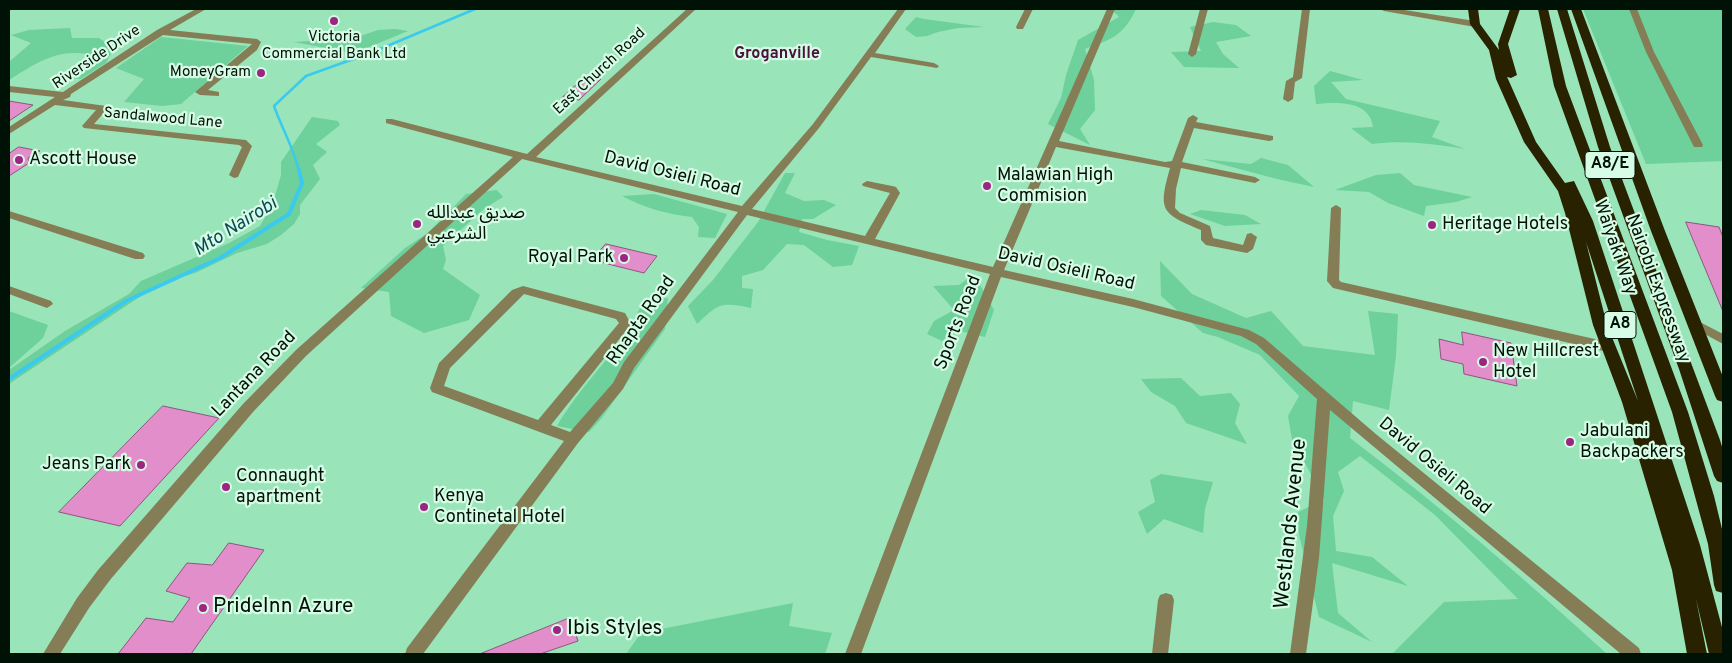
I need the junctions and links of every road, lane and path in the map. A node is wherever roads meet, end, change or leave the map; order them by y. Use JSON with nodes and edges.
{"nodes":[{"id":1,"x":202,"y":9,"type":"edge"},
{"id":2,"x":692,"y":9,"type":"edge"},
{"id":3,"x":902,"y":9,"type":"edge"},
{"id":4,"x":1029,"y":9,"type":"edge"},
{"id":5,"x":1106,"y":9,"type":"edge"},
{"id":6,"x":1204,"y":9,"type":"edge"},
{"id":7,"x":1306,"y":9,"type":"edge"},
{"id":8,"x":1384,"y":9,"type":"edge"},
{"id":9,"x":1515,"y":9,"type":"edge"},
{"id":10,"x":1543,"y":9,"type":"edge"},
{"id":11,"x":1562,"y":9,"type":"edge"},
{"id":12,"x":1576,"y":9,"type":"edge"},
{"id":13,"x":1633,"y":9,"type":"edge"},
{"id":14,"x":1474,"y":16,"type":"edge"},
{"id":15,"x":1020,"y":28,"type":"dead end"},
{"id":16,"x":160,"y":32,"type":"junction"},
{"id":17,"x":868,"y":54,"type":"junction"},
{"id":18,"x":1192,"y":54,"type":"dead end"},
{"id":19,"x":934,"y":66,"type":"dead end"},
{"id":20,"x":9,"y":89,"type":"edge"},
{"id":21,"x":216,"y":94,"type":"dead end"},
{"id":22,"x":67,"y":95,"type":"junction"},
{"id":23,"x":1288,"y":99,"type":"dead end"},
{"id":24,"x":55,"y":102,"type":"junction"},
{"id":25,"x":389,"y":121,"type":"dead end"},
{"id":26,"x":9,"y":131,"type":"edge"},
{"id":27,"x":1269,"y":138,"type":"dead end"},
{"id":28,"x":1054,"y":143,"type":"junction"},
{"id":29,"x":1698,"y":145,"type":"dead end"},
{"id":30,"x":525,"y":156,"type":"junction"},
{"id":31,"x":1177,"y":164,"type":"junction"},
{"id":32,"x":234,"y":175,"type":"dead end"},
{"id":33,"x":1255,"y":180,"type":"dead end"},
{"id":34,"x":867,"y":184,"type":"dead end"},
{"id":35,"x":1336,"y":208,"type":"dead end"},
{"id":36,"x":745,"y":210,"type":"junction"},
{"id":37,"x":9,"y":214,"type":"edge"},
{"id":38,"x":1251,"y":237,"type":"dead end"},
{"id":39,"x":868,"y":241,"type":"junction"},
{"id":40,"x":139,"y":256,"type":"dead end"},
{"id":41,"x":997,"y":272,"type":"junction"},
{"id":42,"x":9,"y":290,"type":"edge"},
{"id":43,"x":47,"y":304,"type":"dead end"},
{"id":44,"x":1694,"y":323,"type":"junction"},
{"id":45,"x":1723,"y":342,"type":"edge"},
{"id":46,"x":1608,"y":347,"type":"junction"},
{"id":47,"x":1705,"y":352,"type":"junction"},
{"id":48,"x":1723,"y":396,"type":"edge"},
{"id":49,"x":1324,"y":397,"type":"junction"},
{"id":50,"x":541,"y":427,"type":"junction"},
{"id":51,"x":573,"y":439,"type":"junction"},
{"id":52,"x":1723,"y":476,"type":"edge"},
{"id":53,"x":1723,"y":585,"type":"edge"},
{"id":54,"x":1166,"y":600,"type":"dead end"},
{"id":55,"x":51,"y":654,"type":"edge"},
{"id":56,"x":413,"y":654,"type":"edge"},
{"id":57,"x":853,"y":654,"type":"edge"},
{"id":58,"x":1160,"y":654,"type":"edge"},
{"id":59,"x":1298,"y":654,"type":"edge"},
{"id":60,"x":1633,"y":654,"type":"edge"},
{"id":61,"x":1697,"y":654,"type":"edge"},
{"id":62,"x":1719,"y":654,"type":"edge"}],
"edges":[{"from":1,"to":16,"type":"street","name":"Riverside Drive"},
{"from":2,"to":30,"type":"street","name":"East Church Road"},
{"from":3,"to":17,"type":"street","name":"Rhapta Road"},
{"from":4,"to":15,"type":"street"},
{"from":5,"to":28,"type":"street","name":"Sports Road"},
{"from":6,"to":18,"type":"street"},
{"from":7,"to":23,"type":"street"},
{"from":8,"to":14,"type":"street"},
{"from":9,"to":62,"type":"highway","name":"Waiyaki Way","number":"A8"},
{"from":10,"to":53,"type":"highway","name":"Nairobi Expressway","number":"A8"},
{"from":11,"to":52,"type":"highway","name":"Nairobi Expressway","number":"A8/E"},
{"from":12,"to":44,"type":"highway"},
{"from":13,"to":29,"type":"street"},
{"from":14,"to":46,"type":"highway"},
{"from":16,"to":21,"type":"street","name":"Sandalwood Lane"},
{"from":16,"to":22,"type":"street","name":"Riverside Drive"},
{"from":17,"to":19,"type":"street"},
{"from":17,"to":36,"type":"street","name":"Rhapta Road"},
{"from":20,"to":22,"type":"street"},
{"from":22,"to":24,"type":"street","name":"Riverside Drive"},
{"from":24,"to":26,"type":"street","name":"Riverside Drive"},
{"from":24,"to":32,"type":"street","name":"Sandalwood Lane"},
{"from":25,"to":30,"type":"street","name":"David Osieli Road"},
{"from":27,"to":31,"type":"street"},
{"from":28,"to":31,"type":"street"},
{"from":28,"to":41,"type":"street","name":"Sports Road"},
{"from":30,"to":36,"type":"street","name":"David Osieli Road"},
{"from":30,"to":55,"type":"street","name":"Lantana Road"},
{"from":31,"to":33,"type":"street"},
{"from":31,"to":38,"type":"street"},
{"from":34,"to":39,"type":"street"},
{"from":35,"to":46,"type":"street"},
{"from":36,"to":39,"type":"street","name":"David Osieli Road"},
{"from":36,"to":51,"type":"street","name":"Rhapta Road"},
{"from":37,"to":40,"type":"street"},
{"from":39,"to":41,"type":"street","name":"David Osieli Road"},
{"from":41,"to":49,"type":"street","name":"David Osieli Road"},
{"from":41,"to":57,"type":"street","name":"Sports Road"},
{"from":42,"to":43,"type":"street"},
{"from":44,"to":45,"type":"street"},
{"from":44,"to":47,"type":"highway"},
{"from":45,"to":47,"type":"street"},
{"from":46,"to":61,"type":"highway"},
{"from":47,"to":48,"type":"highway"},
{"from":49,"to":59,"type":"street","name":"Westlands Avenue"},
{"from":49,"to":60,"type":"street","name":"David Osieli Road"},
{"from":50,"to":50,"type":"street"},
{"from":50,"to":51,"type":"street"},
{"from":51,"to":56,"type":"street","name":"Rhapta Road"},
{"from":54,"to":58,"type":"street"}]}
